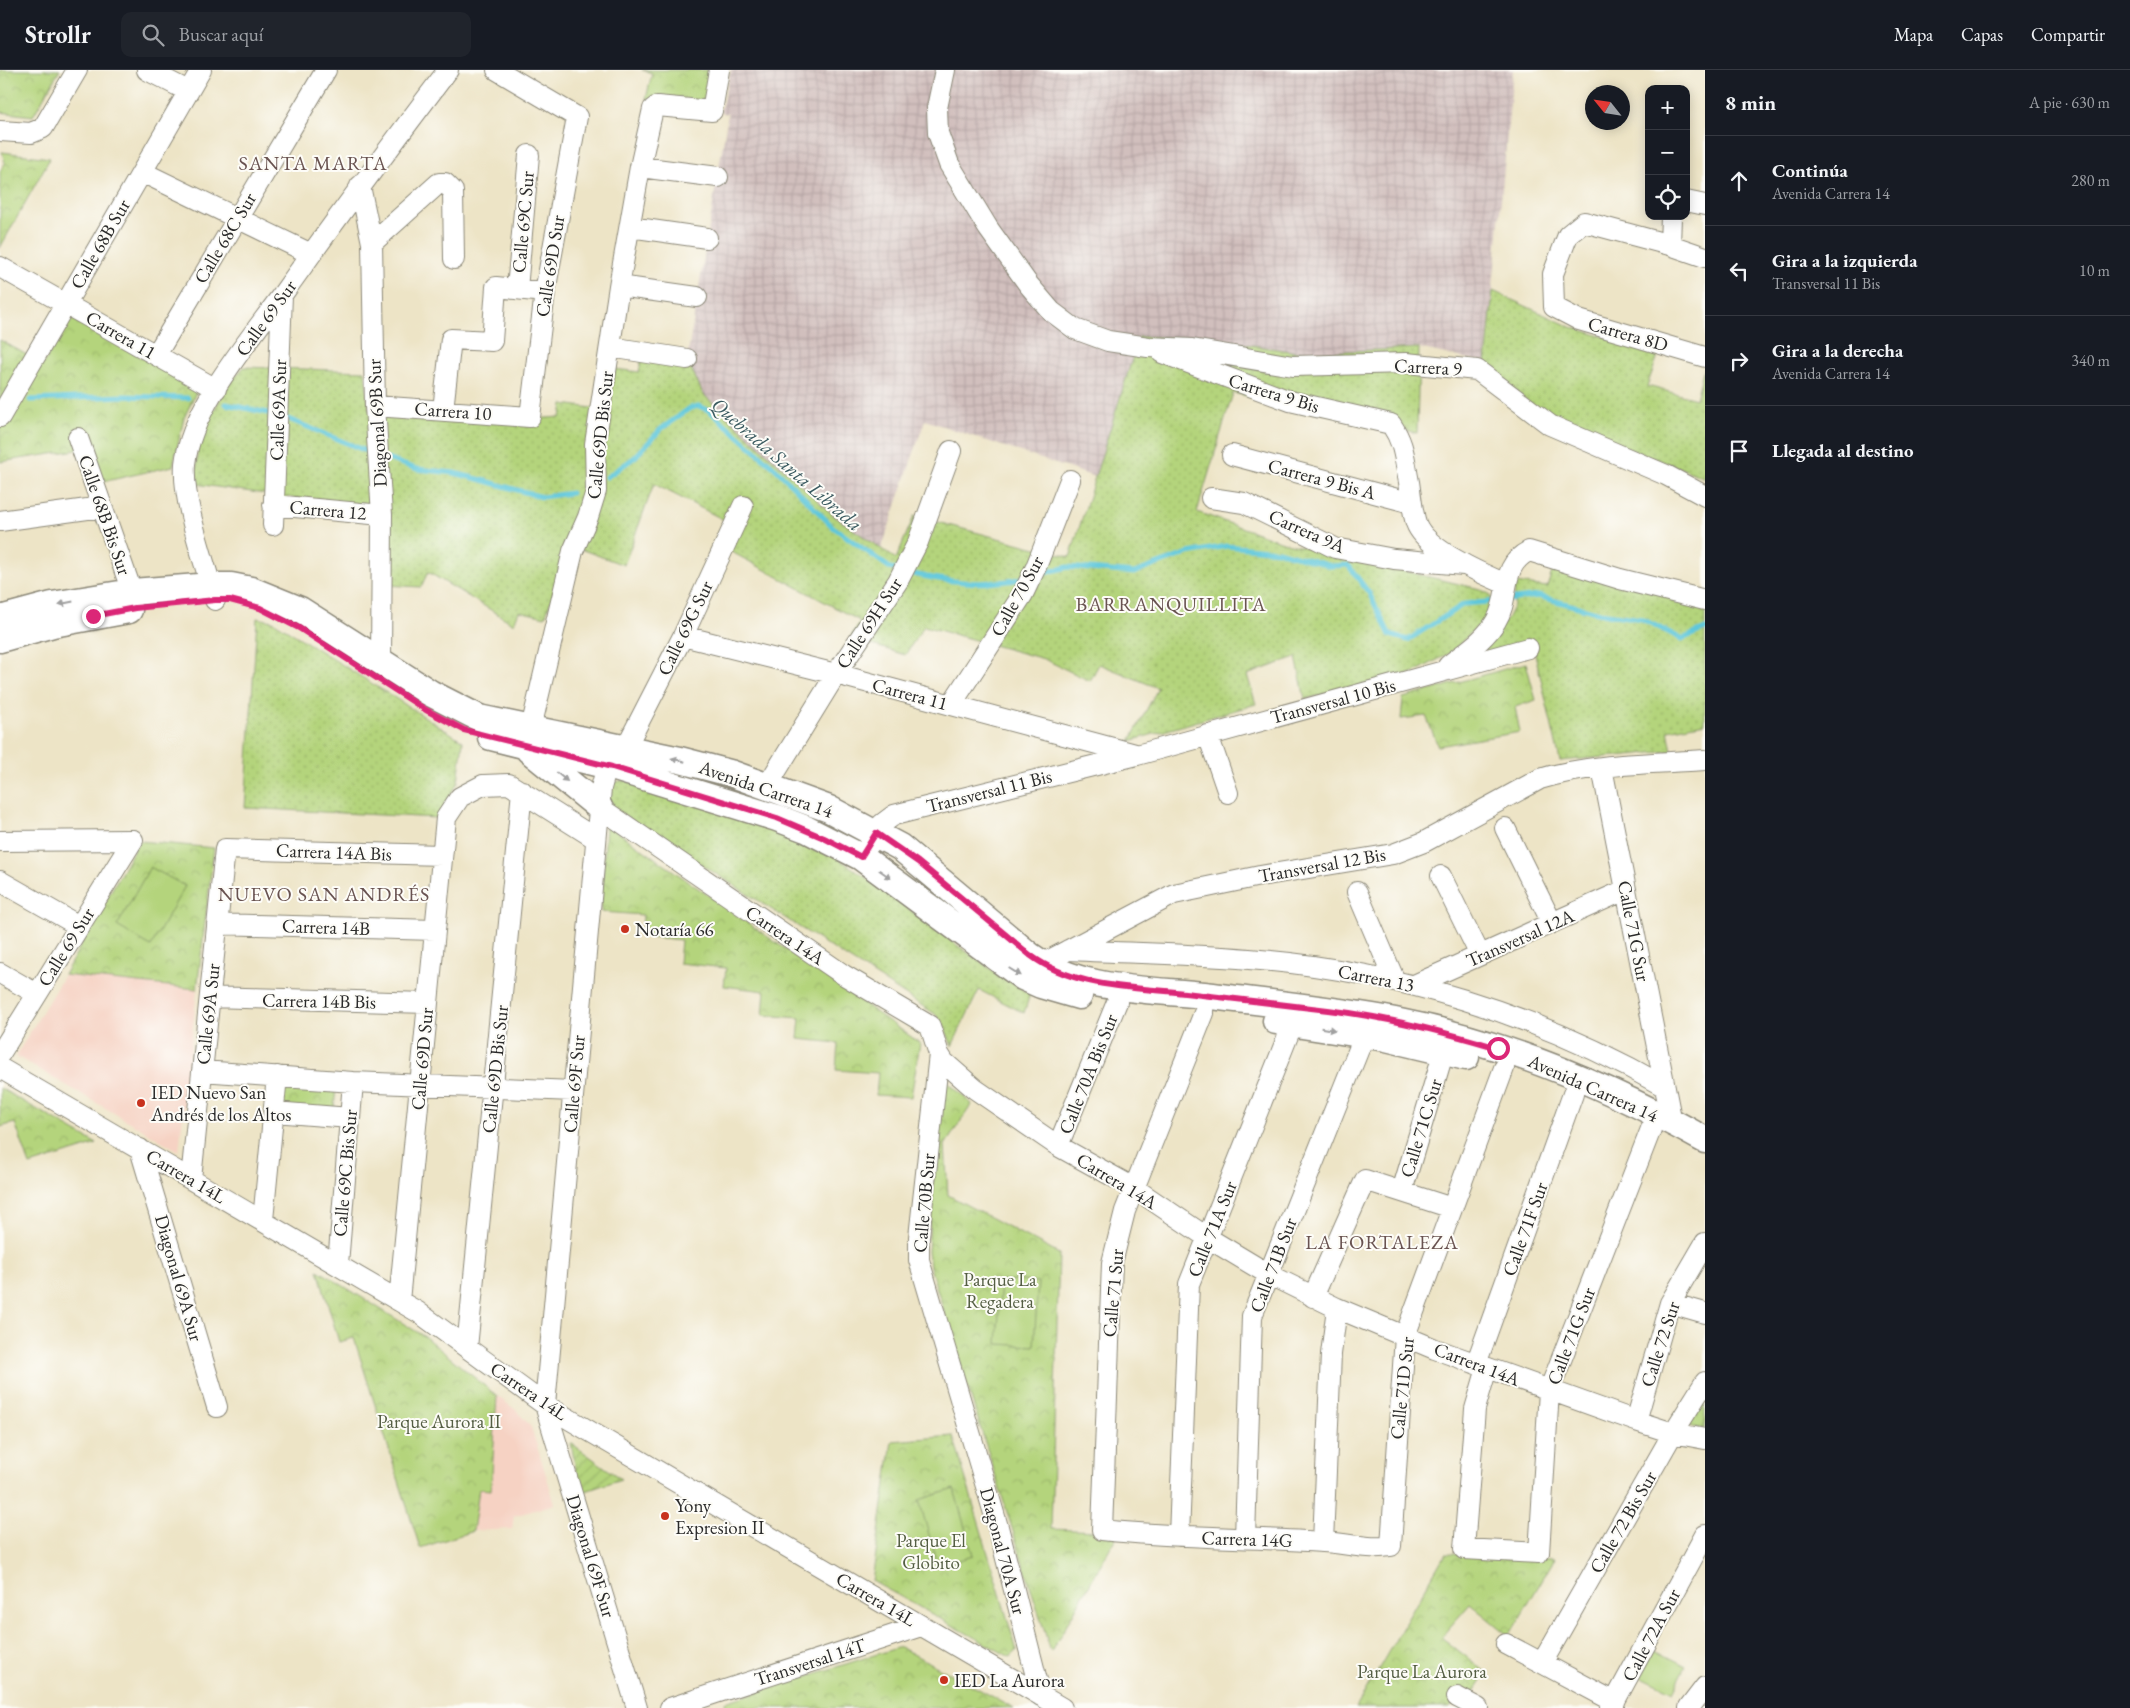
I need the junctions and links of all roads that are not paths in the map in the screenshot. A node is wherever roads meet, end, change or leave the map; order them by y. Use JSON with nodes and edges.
{"nodes":[{"id":1,"x":78,"y":70,"type":"edge"},
{"id":2,"x":148,"y":70,"type":"edge"},
{"id":3,"x":200,"y":70,"type":"edge"},
{"id":4,"x":326,"y":70,"type":"edge"},
{"id":5,"x":448,"y":70,"type":"edge"},
{"id":6,"x":497,"y":70,"type":"edge"},
{"id":7,"x":719,"y":70,"type":"edge"},
{"id":8,"x":945,"y":70,"type":"edge"},
{"id":9,"x":188,"y":91,"type":"junction"},
{"id":10,"x":0,"y":131,"type":"edge"},
{"id":11,"x":529,"y":155,"type":"dead end"},
{"id":12,"x":640,"y":167,"type":"junction"},
{"id":13,"x":142,"y":172,"type":"junction"},
{"id":14,"x":718,"y":177,"type":"dead end"},
{"id":15,"x":360,"y":186,"type":"junction"},
{"id":16,"x":1690,"y":202,"type":"edge"},
{"id":17,"x":1705,"y":205,"type":"edge"},
{"id":18,"x":237,"y":217,"type":"junction"},
{"id":19,"x":1671,"y":220,"type":"edge"},
{"id":20,"x":630,"y":227,"type":"junction"},
{"id":21,"x":707,"y":238,"type":"dead end"},
{"id":22,"x":372,"y":243,"type":"junction"},
{"id":23,"x":1670,"y":245,"type":"junction"},
{"id":24,"x":312,"y":254,"type":"junction"},
{"id":25,"x":1705,"y":257,"type":"edge"},
{"id":26,"x":454,"y":258,"type":"dead end"},
{"id":27,"x":0,"y":267,"type":"edge"},
{"id":28,"x":619,"y":286,"type":"junction"},
{"id":29,"x":517,"y":289,"type":"junction"},
{"id":30,"x":544,"y":292,"type":"junction"},
{"id":31,"x":282,"y":295,"type":"junction"},
{"id":32,"x":697,"y":297,"type":"dead end"},
{"id":33,"x":66,"y":303,"type":"junction"},
{"id":34,"x":610,"y":347,"type":"junction"},
{"id":35,"x":1148,"y":347,"type":"junction"},
{"id":36,"x":156,"y":355,"type":"junction"},
{"id":37,"x":1705,"y":357,"type":"edge"},
{"id":38,"x":687,"y":358,"type":"dead end"},
{"id":39,"x":216,"y":388,"type":"junction"},
{"id":40,"x":375,"y":406,"type":"junction"},
{"id":41,"x":443,"y":410,"type":"junction"},
{"id":42,"x":0,"y":417,"type":"edge"},
{"id":43,"x":530,"y":417,"type":"joint"},
{"id":44,"x":78,"y":438,"type":"dead end"},
{"id":45,"x":951,"y":451,"type":"dead end"},
{"id":46,"x":1232,"y":455,"type":"dead end"},
{"id":47,"x":1070,"y":480,"type":"dead end"},
{"id":48,"x":1705,"y":496,"type":"edge"},
{"id":49,"x":1211,"y":498,"type":"dead end"},
{"id":50,"x":1412,"y":503,"type":"junction"},
{"id":51,"x":273,"y":505,"type":"junction"},
{"id":52,"x":743,"y":506,"type":"dead end"},
{"id":53,"x":102,"y":507,"type":"junction"},
{"id":54,"x":382,"y":515,"type":"junction"},
{"id":55,"x":0,"y":520,"type":"edge"},
{"id":56,"x":272,"y":526,"type":"dead end"},
{"id":57,"x":1464,"y":566,"type":"junction"},
{"id":58,"x":1506,"y":588,"type":"junction"},
{"id":59,"x":132,"y":592,"type":"junction"},
{"id":60,"x":214,"y":593,"type":"junction"},
{"id":61,"x":1705,"y":600,"type":"edge"},
{"id":62,"x":0,"y":619,"type":"edge"},
{"id":63,"x":683,"y":636,"type":"junction"},
{"id":64,"x":0,"y":639,"type":"edge"},
{"id":65,"x":1528,"y":648,"type":"dead end"},
{"id":66,"x":381,"y":662,"type":"junction"},
{"id":67,"x":1440,"y":672,"type":"junction"},
{"id":68,"x":836,"y":674,"type":"junction"},
{"id":69,"x":951,"y":705,"type":"junction"},
{"id":70,"x":1208,"y":735,"type":"junction"},
{"id":71,"x":528,"y":737,"type":"junction"},
{"id":72,"x":1137,"y":755,"type":"junction"},
{"id":73,"x":619,"y":758,"type":"junction"},
{"id":74,"x":1705,"y":760,"type":"edge"},
{"id":75,"x":1602,"y":768,"type":"junction"},
{"id":76,"x":767,"y":786,"type":"junction"},
{"id":77,"x":522,"y":791,"type":"junction"},
{"id":78,"x":1228,"y":793,"type":"dead end"},
{"id":79,"x":599,"y":807,"type":"junction"},
{"id":80,"x":1505,"y":828,"type":"dead end"},
{"id":81,"x":876,"y":833,"type":"junction"},
{"id":82,"x":596,"y":839,"type":"junction"},
{"id":83,"x":0,"y":841,"type":"edge"},
{"id":84,"x":225,"y":849,"type":"joint"},
{"id":85,"x":442,"y":856,"type":"junction"},
{"id":86,"x":861,"y":857,"type":"junction"},
{"id":87,"x":1441,"y":876,"type":"dead end"},
{"id":88,"x":0,"y":881,"type":"edge"},
{"id":89,"x":1625,"y":890,"type":"junction"},
{"id":90,"x":1358,"y":892,"type":"dead end"},
{"id":91,"x":1552,"y":923,"type":"junction"},
{"id":92,"x":217,"y":924,"type":"junction"},
{"id":93,"x":79,"y":926,"type":"junction"},
{"id":94,"x":435,"y":930,"type":"junction"},
{"id":95,"x":1068,"y":950,"type":"junction"},
{"id":96,"x":1480,"y":955,"type":"junction"},
{"id":97,"x":1042,"y":964,"type":"junction"},
{"id":98,"x":0,"y":972,"type":"edge"},
{"id":99,"x":1404,"y":983,"type":"junction"},
{"id":100,"x":37,"y":994,"type":"junction"},
{"id":101,"x":210,"y":997,"type":"junction"},
{"id":102,"x":1118,"y":1002,"type":"junction"},
{"id":103,"x":428,"y":1003,"type":"junction"},
{"id":104,"x":1204,"y":1012,"type":"junction"},
{"id":105,"x":1293,"y":1023,"type":"junction"},
{"id":106,"x":1365,"y":1034,"type":"junction"},
{"id":107,"x":1444,"y":1051,"type":"junction"},
{"id":108,"x":0,"y":1054,"type":"edge"},
{"id":109,"x":939,"y":1054,"type":"junction"},
{"id":110,"x":0,"y":1068,"type":"edge"},
{"id":111,"x":1504,"y":1068,"type":"junction"},
{"id":112,"x":202,"y":1071,"type":"junction"},
{"id":113,"x":277,"y":1076,"type":"junction"},
{"id":114,"x":353,"y":1082,"type":"junction"},
{"id":115,"x":420,"y":1083,"type":"junction"},
{"id":116,"x":493,"y":1087,"type":"junction"},
{"id":117,"x":1665,"y":1087,"type":"junction"},
{"id":118,"x":573,"y":1091,"type":"junction"},
{"id":119,"x":1573,"y":1094,"type":"junction"},
{"id":120,"x":274,"y":1112,"type":"junction"},
{"id":121,"x":350,"y":1118,"type":"junction"},
{"id":122,"x":1661,"y":1126,"type":"junction"},
{"id":123,"x":1705,"y":1140,"type":"edge"},
{"id":124,"x":1058,"y":1146,"type":"junction"},
{"id":125,"x":140,"y":1149,"type":"junction"},
{"id":126,"x":1705,"y":1160,"type":"edge"},
{"id":127,"x":191,"y":1178,"type":"junction"},
{"id":128,"x":1134,"y":1188,"type":"junction"},
{"id":129,"x":1402,"y":1191,"type":"junction"},
{"id":130,"x":1452,"y":1208,"type":"junction"},
{"id":131,"x":263,"y":1220,"type":"junction"},
{"id":132,"x":1208,"y":1238,"type":"junction"},
{"id":133,"x":1705,"y":1243,"type":"edge"},
{"id":134,"x":338,"y":1264,"type":"junction"},
{"id":135,"x":1268,"y":1274,"type":"junction"},
{"id":136,"x":1313,"y":1296,"type":"junction"},
{"id":137,"x":399,"y":1300,"type":"junction"},
{"id":138,"x":1670,"y":1303,"type":"junction"},
{"id":139,"x":1337,"y":1308,"type":"junction"},
{"id":140,"x":1705,"y":1313,"type":"edge"},
{"id":141,"x":1405,"y":1336,"type":"junction"},
{"id":142,"x":467,"y":1348,"type":"junction"},
{"id":143,"x":1482,"y":1366,"type":"junction"},
{"id":144,"x":1705,"y":1382,"type":"edge"},
{"id":145,"x":1549,"y":1391,"type":"junction"},
{"id":146,"x":545,"y":1405,"type":"junction"},
{"id":147,"x":217,"y":1407,"type":"dead end"},
{"id":148,"x":961,"y":1407,"type":"joint"},
{"id":149,"x":1636,"y":1421,"type":"junction"},
{"id":150,"x":1673,"y":1433,"type":"junction"},
{"id":151,"x":1705,"y":1440,"type":"edge"},
{"id":152,"x":1102,"y":1530,"type":"joint"},
{"id":153,"x":1705,"y":1535,"type":"edge"},
{"id":154,"x":1179,"y":1536,"type":"junction"},
{"id":155,"x":1245,"y":1538,"type":"junction"},
{"id":156,"x":1323,"y":1542,"type":"junction"},
{"id":157,"x":1391,"y":1546,"type":"joint"},
{"id":158,"x":1539,"y":1553,"type":"joint"},
{"id":159,"x":921,"y":1626,"type":"junction"},
{"id":160,"x":1506,"y":1644,"type":"dead end"},
{"id":161,"x":1542,"y":1663,"type":"junction"},
{"id":162,"x":1705,"y":1686,"type":"edge"},
{"id":163,"x":1041,"y":1696,"type":"junction"},
{"id":164,"x":1457,"y":1697,"type":"dead end"},
{"id":165,"x":1613,"y":1705,"type":"edge"},
{"id":166,"x":637,"y":1708,"type":"edge"},
{"id":167,"x":670,"y":1708,"type":"edge"},
{"id":168,"x":1062,"y":1708,"type":"edge"},
{"id":169,"x":1478,"y":1708,"type":"edge"},
{"id":170,"x":1689,"y":1708,"type":"edge"}],
"edges":[{"from":1,"to":10,"type":"street"},
{"from":2,"to":9,"type":"street"},
{"from":3,"to":9,"type":"street","name":"Calle 68B Sur"},
{"from":4,"to":18,"type":"street","name":"Calle 68C Sur"},
{"from":5,"to":15,"type":"street","name":"Calle 69 Sur"},
{"from":6,"to":30,"type":"street","name":"Calle 69D Sur"},
{"from":7,"to":12,"type":"street","name":"Calle 69D Bis Sur"},
{"from":8,"to":35,"type":"street"},
{"from":9,"to":13,"type":"street","name":"Calle 68B Sur"},
{"from":11,"to":29,"type":"street","name":"Calle 69C Sur"},
{"from":12,"to":14,"type":"street"},
{"from":12,"to":20,"type":"street","name":"Calle 69D Bis Sur"},
{"from":13,"to":18,"type":"street"},
{"from":13,"to":33,"type":"street","name":"Calle 68B Sur"},
{"from":15,"to":22,"type":"street","name":"Diagonal 69B Sur"},
{"from":15,"to":24,"type":"street","name":"Calle 69 Sur"},
{"from":16,"to":17,"type":"street"},
{"from":18,"to":24,"type":"street"},
{"from":18,"to":36,"type":"street","name":"Calle 68C Sur"},
{"from":19,"to":23,"type":"street"},
{"from":20,"to":21,"type":"street"},
{"from":20,"to":28,"type":"street","name":"Calle 69D Bis Sur"},
{"from":22,"to":26,"type":"street"},
{"from":22,"to":40,"type":"street","name":"Diagonal 69B Sur"},
{"from":23,"to":25,"type":"street"},
{"from":23,"to":37,"type":"street","name":"Carrera 8D"},
{"from":24,"to":31,"type":"street","name":"Calle 69 Sur"},
{"from":27,"to":33,"type":"street","name":"Carrera 11"},
{"from":28,"to":32,"type":"street"},
{"from":28,"to":34,"type":"street","name":"Calle 69D Bis Sur"},
{"from":29,"to":30,"type":"street"},
{"from":29,"to":41,"type":"street","name":"Calle 69C Sur"},
{"from":30,"to":43,"type":"street","name":"Calle 69D Sur"},
{"from":31,"to":39,"type":"street","name":"Calle 69 Sur"},
{"from":31,"to":51,"type":"street","name":"Calle 69A Sur"},
{"from":33,"to":36,"type":"street","name":"Carrera 11"},
{"from":33,"to":42,"type":"street","name":"Calle 68B Sur"},
{"from":34,"to":38,"type":"street"},
{"from":34,"to":71,"type":"street","name":"Calle 69D Bis Sur"},
{"from":35,"to":48,"type":"street","name":"Carrera 9"},
{"from":35,"to":50,"type":"street","name":"Carrera 9 Bis"},
{"from":36,"to":39,"type":"street","name":"Carrera 11"},
{"from":39,"to":60,"type":"street","name":"Calle 69 Sur"},
{"from":40,"to":41,"type":"street","name":"Carrera 10"},
{"from":40,"to":54,"type":"street","name":"Diagonal 69B Sur"},
{"from":41,"to":43,"type":"street","name":"Carrera 10"},
{"from":44,"to":53,"type":"street","name":"Calle 68B Bis Sur"},
{"from":45,"to":68,"type":"street","name":"Calle 69H Sur"},
{"from":46,"to":50,"type":"street","name":"Carrera 9 Bis A"},
{"from":47,"to":69,"type":"street","name":"Calle 70 Sur"},
{"from":49,"to":57,"type":"street","name":"Carrera 9A"},
{"from":50,"to":57,"type":"street"},
{"from":51,"to":54,"type":"street","name":"Carrera 12"},
{"from":51,"to":56,"type":"street","name":"Calle 69A Sur"},
{"from":52,"to":63,"type":"street","name":"Calle 69G Sur"},
{"from":53,"to":55,"type":"street"},
{"from":53,"to":59,"type":"street","name":"Calle 68B Bis Sur"},
{"from":54,"to":66,"type":"street","name":"Diagonal 69B Sur"},
{"from":57,"to":58,"type":"street"},
{"from":58,"to":61,"type":"street"},
{"from":58,"to":67,"type":"street"},
{"from":59,"to":60,"type":"main road","name":"Avenida Carrera 14"},
{"from":59,"to":62,"type":"main road","name":"Avenida Carrera 14","one_way":true},
{"from":60,"to":64,"type":"main road","name":"Avenida Carrera 14"},
{"from":60,"to":66,"type":"main road","name":"Avenida Carrera 14"},
{"from":60,"to":71,"type":"main road","name":"Avenida Carrera 14"},
{"from":63,"to":68,"type":"street","name":"Carrera 11"},
{"from":63,"to":73,"type":"street","name":"Calle 69G Sur"},
{"from":65,"to":67,"type":"street","name":"Transversal 10 Bis"},
{"from":66,"to":71,"type":"main road","name":"Avenida Carrera 14"},
{"from":67,"to":70,"type":"street","name":"Transversal 10 Bis"},
{"from":68,"to":69,"type":"street","name":"Carrera 11"},
{"from":68,"to":76,"type":"street","name":"Calle 69H Sur"},
{"from":69,"to":72,"type":"street","name":"Carrera 11"},
{"from":70,"to":72,"type":"street","name":"Transversal 10 Bis"},
{"from":70,"to":78,"type":"street"},
{"from":71,"to":73,"type":"main road","name":"Avenida Carrera 14"},
{"from":71,"to":79,"type":"main road","one_way":true},
{"from":72,"to":81,"type":"street","name":"Transversal 11 Bis"},
{"from":76,"to":73,"type":"main road","name":"Avenida Carrera 14","one_way":true},
{"from":73,"to":79,"type":"street","name":"Calle 69F Sur"},
{"from":73,"to":86,"type":"main road","name":"Avenida Carrera 14"},
{"from":74,"to":75,"type":"street"},
{"from":75,"to":89,"type":"street","name":"Calle 71G Sur"},
{"from":75,"to":95,"type":"street","name":"Transversal 12 Bis"},
{"from":76,"to":81,"type":"main road","name":"Avenida Carrera 14"},
{"from":77,"to":82,"type":"street"},
{"from":77,"to":85,"type":"street","name":"Calle 69D Sur"},
{"from":77,"to":116,"type":"street","name":"Calle 69D Bis Sur"},
{"from":79,"to":82,"type":"street","name":"Calle 69F Sur"},
{"from":79,"to":109,"type":"street","name":"Carrera 14A"},
{"from":80,"to":91,"type":"street"},
{"from":81,"to":86,"type":"street","name":"Transversal 11 Bis"},
{"from":81,"to":97,"type":"main road","name":"Avenida Carrera 14"},
{"from":82,"to":118,"type":"street","name":"Calle 69F Sur"},
{"from":83,"to":93,"type":"street","name":"Calle 69 Sur"},
{"from":84,"to":85,"type":"street","name":"Carrera 14A Bis"},
{"from":84,"to":92,"type":"street","name":"Calle 69A Sur"},
{"from":85,"to":94,"type":"street","name":"Calle 69D Sur"},
{"from":86,"to":102,"type":"main road","name":"Avenida Carrera 14","one_way":true},
{"from":87,"to":96,"type":"street"},
{"from":88,"to":93,"type":"street"},
{"from":89,"to":91,"type":"street","name":"Transversal 12A"},
{"from":89,"to":117,"type":"street","name":"Calle 71G Sur"},
{"from":90,"to":99,"type":"street"},
{"from":91,"to":96,"type":"street","name":"Transversal 12A"},
{"from":92,"to":94,"type":"street","name":"Carrera 14B"},
{"from":92,"to":101,"type":"street","name":"Calle 69A Sur"},
{"from":93,"to":100,"type":"street","name":"Calle 69 Sur"},
{"from":94,"to":103,"type":"street","name":"Calle 69D Sur"},
{"from":95,"to":97,"type":"street","name":"Transversal 12 Bis"},
{"from":95,"to":99,"type":"street","name":"Carrera 13"},
{"from":96,"to":99,"type":"street","name":"Transversal 12A"},
{"from":97,"to":122,"type":"main road","name":"Avenida Carrera 14"},
{"from":98,"to":100,"type":"street"},
{"from":99,"to":117,"type":"street","name":"Carrera 13"},
{"from":100,"to":108,"type":"street","name":"Calle 69 Sur"},
{"from":101,"to":103,"type":"street","name":"Carrera 14B Bis"},
{"from":101,"to":112,"type":"street","name":"Calle 69A Sur"},
{"from":102,"to":104,"type":"main road","name":"Avenida Carrera 14"},
{"from":102,"to":124,"type":"street","name":"Calle 70A Bis Sur"},
{"from":103,"to":115,"type":"street","name":"Calle 69D Sur"},
{"from":104,"to":105,"type":"main road","name":"Avenida Carrera 14"},
{"from":104,"to":128,"type":"street","name":"Calle 71 Sur"},
{"from":105,"to":106,"type":"main road","name":"Avenida Carrera 14","one_way":true},
{"from":105,"to":132,"type":"street","name":"Calle 71A Sur"},
{"from":106,"to":107,"type":"main road","name":"Avenida Carrera 14"},
{"from":106,"to":135,"type":"street","name":"Calle 71B Sur"},
{"from":107,"to":111,"type":"main road","name":"Avenida Carrera 14"},
{"from":107,"to":129,"type":"street","name":"Calle 71C Sur"},
{"from":109,"to":124,"type":"street","name":"Carrera 14A"},
{"from":109,"to":148,"type":"street","name":"Calle 70B Sur"},
{"from":110,"to":125,"type":"street","name":"Carrera 14L"},
{"from":111,"to":119,"type":"main road","name":"Avenida Carrera 14"},
{"from":111,"to":130,"type":"street","name":"Calle 71D Sur"},
{"from":112,"to":113,"type":"street"},
{"from":112,"to":127,"type":"street","name":"Calle 69A Sur"},
{"from":113,"to":114,"type":"street"},
{"from":113,"to":120,"type":"street"},
{"from":114,"to":115,"type":"street"},
{"from":114,"to":121,"type":"street","name":"Calle 69C Bis Sur"},
{"from":115,"to":116,"type":"street"},
{"from":115,"to":137,"type":"street","name":"Calle 69D Sur"},
{"from":116,"to":118,"type":"street"},
{"from":116,"to":142,"type":"street","name":"Calle 69D Bis Sur"},
{"from":117,"to":122,"type":"street","name":"Calle 71G Sur"},
{"from":118,"to":146,"type":"street","name":"Calle 69F Sur"},
{"from":119,"to":122,"type":"main road","name":"Avenida Carrera 14"},
{"from":119,"to":143,"type":"street","name":"Calle 71F Sur"},
{"from":120,"to":121,"type":"street"},
{"from":120,"to":131,"type":"street"},
{"from":121,"to":134,"type":"street","name":"Calle 69C Bis Sur"},
{"from":122,"to":123,"type":"main road","name":"Avenida Carrera 14"},
{"from":122,"to":126,"type":"main road","name":"Avenida Carrera 14"},
{"from":122,"to":145,"type":"street","name":"Calle 71G Sur"},
{"from":124,"to":128,"type":"street","name":"Carrera 14A"},
{"from":125,"to":127,"type":"street","name":"Carrera 14L"},
{"from":125,"to":147,"type":"street","name":"Diagonal 69A Sur"},
{"from":127,"to":131,"type":"street","name":"Carrera 14L"},
{"from":128,"to":132,"type":"street","name":"Carrera 14A"},
{"from":128,"to":152,"type":"street","name":"Calle 71 Sur"},
{"from":129,"to":130,"type":"street"},
{"from":129,"to":136,"type":"street","name":"Calle 71C Sur"},
{"from":130,"to":141,"type":"street","name":"Calle 71D Sur"},
{"from":131,"to":134,"type":"street","name":"Carrera 14L"},
{"from":132,"to":135,"type":"street","name":"Carrera 14A"},
{"from":132,"to":154,"type":"street","name":"Calle 71A Sur"},
{"from":133,"to":138,"type":"street","name":"Calle 72 Sur"},
{"from":134,"to":137,"type":"street","name":"Carrera 14L"},
{"from":135,"to":136,"type":"street","name":"Carrera 14A"},
{"from":135,"to":155,"type":"street","name":"Calle 71B Sur"},
{"from":136,"to":139,"type":"street","name":"Carrera 14A"},
{"from":137,"to":142,"type":"street","name":"Carrera 14L"},
{"from":138,"to":140,"type":"street"},
{"from":138,"to":149,"type":"street","name":"Calle 72 Sur"},
{"from":139,"to":141,"type":"street","name":"Carrera 14A"},
{"from":139,"to":156,"type":"street"},
{"from":141,"to":143,"type":"street","name":"Carrera 14A"},
{"from":141,"to":157,"type":"street","name":"Calle 71D Sur"},
{"from":142,"to":146,"type":"street","name":"Carrera 14L"},
{"from":143,"to":145,"type":"street","name":"Carrera 14A"},
{"from":143,"to":158,"type":"street","name":"Calle 71F Sur"},
{"from":144,"to":150,"type":"street","name":"Calle 72 Bis Sur"},
{"from":145,"to":149,"type":"street","name":"Carrera 14A"},
{"from":145,"to":158,"type":"street","name":"Calle 71G Sur"},
{"from":146,"to":159,"type":"street","name":"Carrera 14L"},
{"from":146,"to":166,"type":"street","name":"Diagonal 69F Sur"},
{"from":148,"to":163,"type":"street","name":"Diagonal 70A Sur"},
{"from":149,"to":150,"type":"street","name":"Carrera 14A"},
{"from":150,"to":151,"type":"street","name":"Carrera 14A"},
{"from":150,"to":161,"type":"street","name":"Calle 72 Bis Sur"},
{"from":152,"to":154,"type":"street","name":"Carrera 14G"},
{"from":153,"to":165,"type":"street","name":"Calle 72A Sur"},
{"from":154,"to":155,"type":"street","name":"Carrera 14G"},
{"from":155,"to":156,"type":"street","name":"Carrera 14G"},
{"from":156,"to":157,"type":"street","name":"Carrera 14G"},
{"from":159,"to":163,"type":"street","name":"Carrera 14L"},
{"from":159,"to":167,"type":"street","name":"Transversal 14T"},
{"from":160,"to":161,"type":"street"},
{"from":161,"to":165,"type":"street"},
{"from":162,"to":170,"type":"street"},
{"from":163,"to":168,"type":"street","name":"Carrera 14L"},
{"from":164,"to":169,"type":"street"}]}
